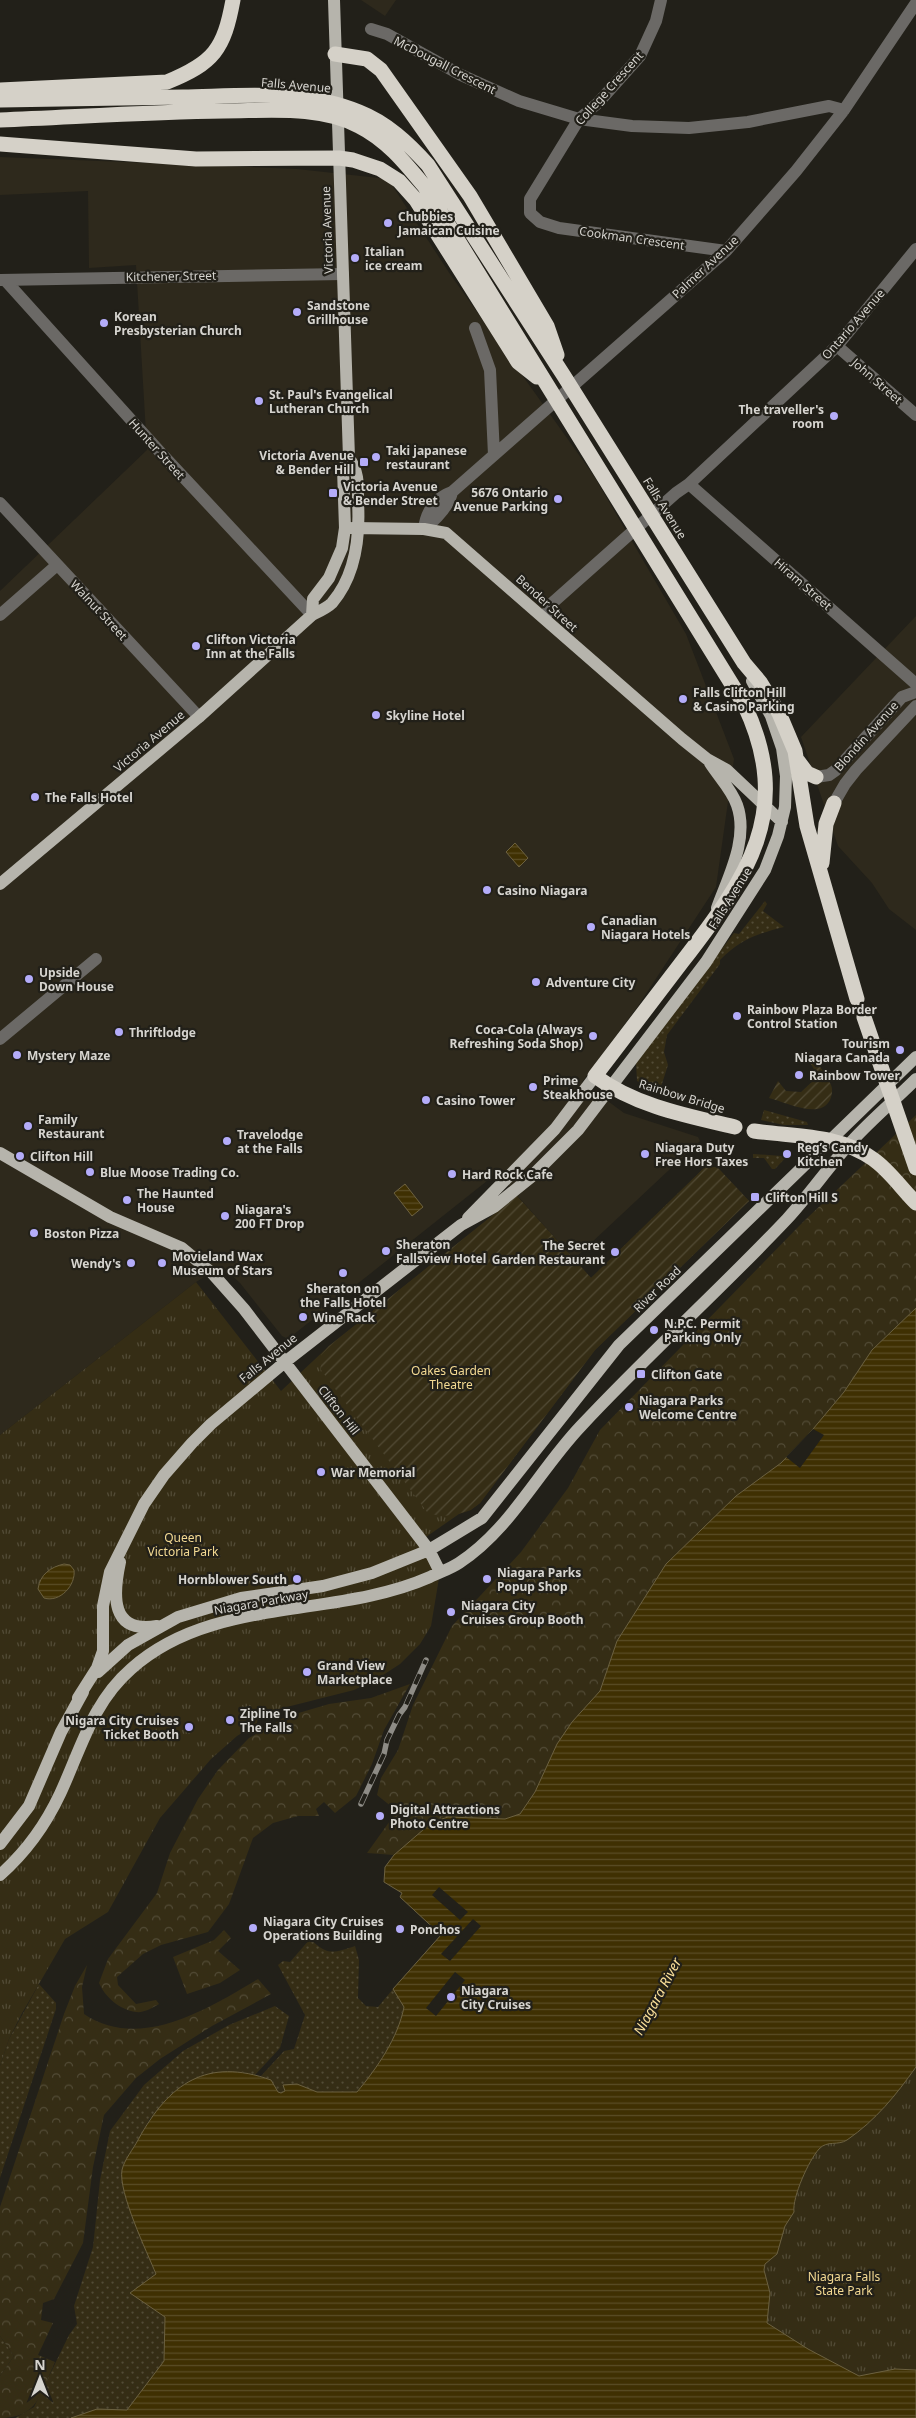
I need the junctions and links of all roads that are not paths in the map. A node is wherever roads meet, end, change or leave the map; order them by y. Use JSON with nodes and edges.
{"nodes":[{"id":1,"x":233,"y":0,"type":"edge"},
{"id":2,"x":334,"y":0,"type":"edge"},
{"id":3,"x":661,"y":0,"type":"edge"},
{"id":4,"x":916,"y":3,"type":"edge"},
{"id":5,"x":371,"y":29,"type":"dead end"},
{"id":6,"x":335,"y":54,"type":"junction"},
{"id":7,"x":0,"y":90,"type":"edge"},
{"id":8,"x":0,"y":100,"type":"edge"},
{"id":9,"x":844,"y":110,"type":"junction"},
{"id":10,"x":578,"y":119,"type":"junction"},
{"id":11,"x":0,"y":120,"type":"edge"},
{"id":12,"x":0,"y":144,"type":"edge"},
{"id":13,"x":339,"y":158,"type":"junction"},
{"id":14,"x":540,"y":222,"type":"joint"},
{"id":15,"x":916,"y":248,"type":"edge"},
{"id":16,"x":726,"y":251,"type":"junction"},
{"id":17,"x":343,"y":274,"type":"junction"},
{"id":18,"x":2,"y":280,"type":"edge"},
{"id":19,"x":475,"y":328,"type":"dead end"},
{"id":20,"x":837,"y":346,"type":"junction"},
{"id":21,"x":564,"y":376,"type":"junction"},
{"id":22,"x":546,"y":384,"type":"junction"},
{"id":23,"x":916,"y":415,"type":"edge"},
{"id":24,"x":494,"y":455,"type":"junction"},
{"id":25,"x":349,"y":458,"type":"junction"},
{"id":26,"x":689,"y":484,"type":"junction"},
{"id":27,"x":0,"y":503,"type":"edge"},
{"id":28,"x":345,"y":528,"type":"junction"},
{"id":29,"x":360,"y":528,"type":"junction"},
{"id":30,"x":424,"y":529,"type":"junction"},
{"id":31,"x":57,"y":565,"type":"junction"},
{"id":32,"x":0,"y":615,"type":"edge"},
{"id":33,"x":312,"y":615,"type":"junction"},
{"id":34,"x":545,"y":619,"type":"junction"},
{"id":35,"x":744,"y":663,"type":"junction"},
{"id":36,"x":916,"y":684,"type":"edge"},
{"id":37,"x":916,"y":692,"type":"edge"},
{"id":38,"x":916,"y":706,"type":"edge"},
{"id":39,"x":199,"y":717,"type":"junction"},
{"id":40,"x":708,"y":759,"type":"junction"},
{"id":41,"x":797,"y":759,"type":"junction"},
{"id":42,"x":816,"y":777,"type":"joint"},
{"id":43,"x":834,"y":803,"type":"joint"},
{"id":44,"x":765,"y":808,"type":"junction"},
{"id":45,"x":782,"y":822,"type":"junction"},
{"id":46,"x":0,"y":884,"type":"edge"},
{"id":47,"x":825,"y":886,"type":"junction"},
{"id":48,"x":710,"y":925,"type":"junction"},
{"id":49,"x":96,"y":959,"type":"dead end"},
{"id":50,"x":857,"y":999,"type":"dead end"},
{"id":51,"x":864,"y":1017,"type":"dead end"},
{"id":52,"x":0,"y":1039,"type":"edge"},
{"id":53,"x":916,"y":1057,"type":"edge"},
{"id":54,"x":595,"y":1076,"type":"junction"},
{"id":55,"x":916,"y":1079,"type":"edge"},
{"id":56,"x":609,"y":1087,"type":"junction"},
{"id":57,"x":735,"y":1127,"type":"dead end"},
{"id":58,"x":754,"y":1131,"type":"dead end"},
{"id":59,"x":0,"y":1153,"type":"edge"},
{"id":60,"x":916,"y":1168,"type":"edge"},
{"id":61,"x":916,"y":1203,"type":"edge"},
{"id":62,"x":461,"y":1225,"type":"junction"},
{"id":63,"x":285,"y":1362,"type":"junction"},
{"id":64,"x":124,"y":1543,"type":"junction"},
{"id":65,"x":429,"y":1550,"type":"junction"},
{"id":66,"x":440,"y":1572,"type":"junction"},
{"id":67,"x":162,"y":1625,"type":"junction"},
{"id":68,"x":78,"y":1698,"type":"junction"},
{"id":69,"x":0,"y":1844,"type":"edge"},
{"id":70,"x":0,"y":1875,"type":"edge"}],
"edges":[{"from":1,"to":7,"type":"highway"},
{"from":2,"to":6,"type":"main road","name":"Victoria Avenue"},
{"from":3,"to":10,"type":"street","name":"College Crescent"},
{"from":4,"to":9,"type":"street","name":"Palmer Avenue"},
{"from":5,"to":10,"type":"street","name":"McDougall Crescent"},
{"from":6,"to":13,"type":"main road","name":"Victoria Avenue"},
{"from":6,"to":21,"type":"highway"},
{"from":8,"to":21,"type":"highway","name":"Falls Avenue"},
{"from":9,"to":10,"type":"street","name":"McDougall Crescent"},
{"from":9,"to":16,"type":"street","name":"Palmer Avenue"},
{"from":10,"to":14,"type":"street","name":"College Crescent"},
{"from":11,"to":22,"type":"highway","name":"Falls Avenue"},
{"from":12,"to":13,"type":"highway"},
{"from":13,"to":17,"type":"main road","name":"Victoria Avenue"},
{"from":13,"to":22,"type":"highway"},
{"from":14,"to":16,"type":"street","name":"Cookman Crescent"},
{"from":15,"to":20,"type":"street","name":"Ontario Avenue"},
{"from":16,"to":24,"type":"street","name":"Palmer Avenue"},
{"from":17,"to":18,"type":"street","name":"Kitchener Street"},
{"from":17,"to":25,"type":"main road","name":"Victoria Avenue"},
{"from":18,"to":33,"type":"street","name":"Hunter Street"},
{"from":19,"to":24,"type":"street"},
{"from":20,"to":23,"type":"street","name":"John Street"},
{"from":20,"to":26,"type":"street","name":"Ontario Avenue"},
{"from":21,"to":35,"type":"highway","name":"Falls Avenue"},
{"from":22,"to":44,"type":"highway","name":"Falls Avenue"},
{"from":24,"to":30,"type":"street","name":"Palmer Avenue"},
{"from":25,"to":28,"type":"main road","name":"Victoria Avenue"},
{"from":25,"to":29,"type":"main road","name":"Victoria Avenue"},
{"from":26,"to":34,"type":"street","name":"Ontario Avenue"},
{"from":26,"to":36,"type":"street","name":"Hiram Street"},
{"from":27,"to":31,"type":"street","name":"Walnut Street"},
{"from":28,"to":29,"type":"main road","name":"Bender Street"},
{"from":28,"to":33,"type":"main road","name":"Victoria Avenue"},
{"from":29,"to":30,"type":"main road","name":"Bender Street"},
{"from":29,"to":33,"type":"main road","name":"Victoria Avenue"},
{"from":30,"to":34,"type":"main road","name":"Bender Street"},
{"from":31,"to":32,"type":"street"},
{"from":31,"to":39,"type":"street","name":"Walnut Street"},
{"from":33,"to":39,"type":"main road","name":"Victoria Avenue"},
{"from":34,"to":40,"type":"main road","name":"Bender Street"},
{"from":35,"to":41,"type":"highway"},
{"from":35,"to":45,"type":"main road","name":"Falls Avenue"},
{"from":37,"to":42,"type":"street","name":"Blondin Avenue"},
{"from":38,"to":43,"type":"street","name":"Blondin Avenue"},
{"from":39,"to":46,"type":"main road","name":"Victoria Avenue"},
{"from":40,"to":44,"type":"main road","name":"Bender Street"},
{"from":40,"to":48,"type":"main road","name":"Bender Street"},
{"from":41,"to":42,"type":"highway"},
{"from":41,"to":47,"type":"highway"},
{"from":43,"to":47,"type":"highway"},
{"from":44,"to":45,"type":"main road","name":"Bender Street"},
{"from":44,"to":48,"type":"highway","name":"Falls Avenue"},
{"from":45,"to":56,"type":"main road","name":"Falls Avenue"},
{"from":47,"to":50,"type":"highway"},
{"from":48,"to":54,"type":"highway","name":"Falls Avenue"},
{"from":49,"to":52,"type":"street"},
{"from":51,"to":60,"type":"highway"},
{"from":53,"to":65,"type":"main road","name":"River Road"},
{"from":54,"to":56,"type":"highway","name":"Rainbow Bridge"},
{"from":54,"to":62,"type":"main road","name":"Falls Avenue"},
{"from":55,"to":66,"type":"main road"},
{"from":56,"to":57,"type":"highway","name":"Rainbow Bridge"},
{"from":56,"to":62,"type":"main road","name":"Falls Avenue"},
{"from":58,"to":61,"type":"highway"},
{"from":59,"to":63,"type":"main road","name":"Clifton Hill"},
{"from":62,"to":63,"type":"main road","name":"Falls Avenue"},
{"from":63,"to":64,"type":"main road","name":"Falls Avenue"},
{"from":63,"to":65,"type":"main road","name":"Clifton Hill"},
{"from":64,"to":67,"type":"main road","name":"Falls Avenue"},
{"from":64,"to":68,"type":"main road","name":"Falls Avenue"},
{"from":65,"to":66,"type":"main road","name":"Clifton Hill"},
{"from":65,"to":67,"type":"main road","name":"Niagara Parkway"},
{"from":66,"to":70,"type":"main road","name":"Niagara Parkway"},
{"from":67,"to":68,"type":"main road","name":"Niagara Parkway"},
{"from":68,"to":69,"type":"main road","name":"Niagara Parkway"}]}
